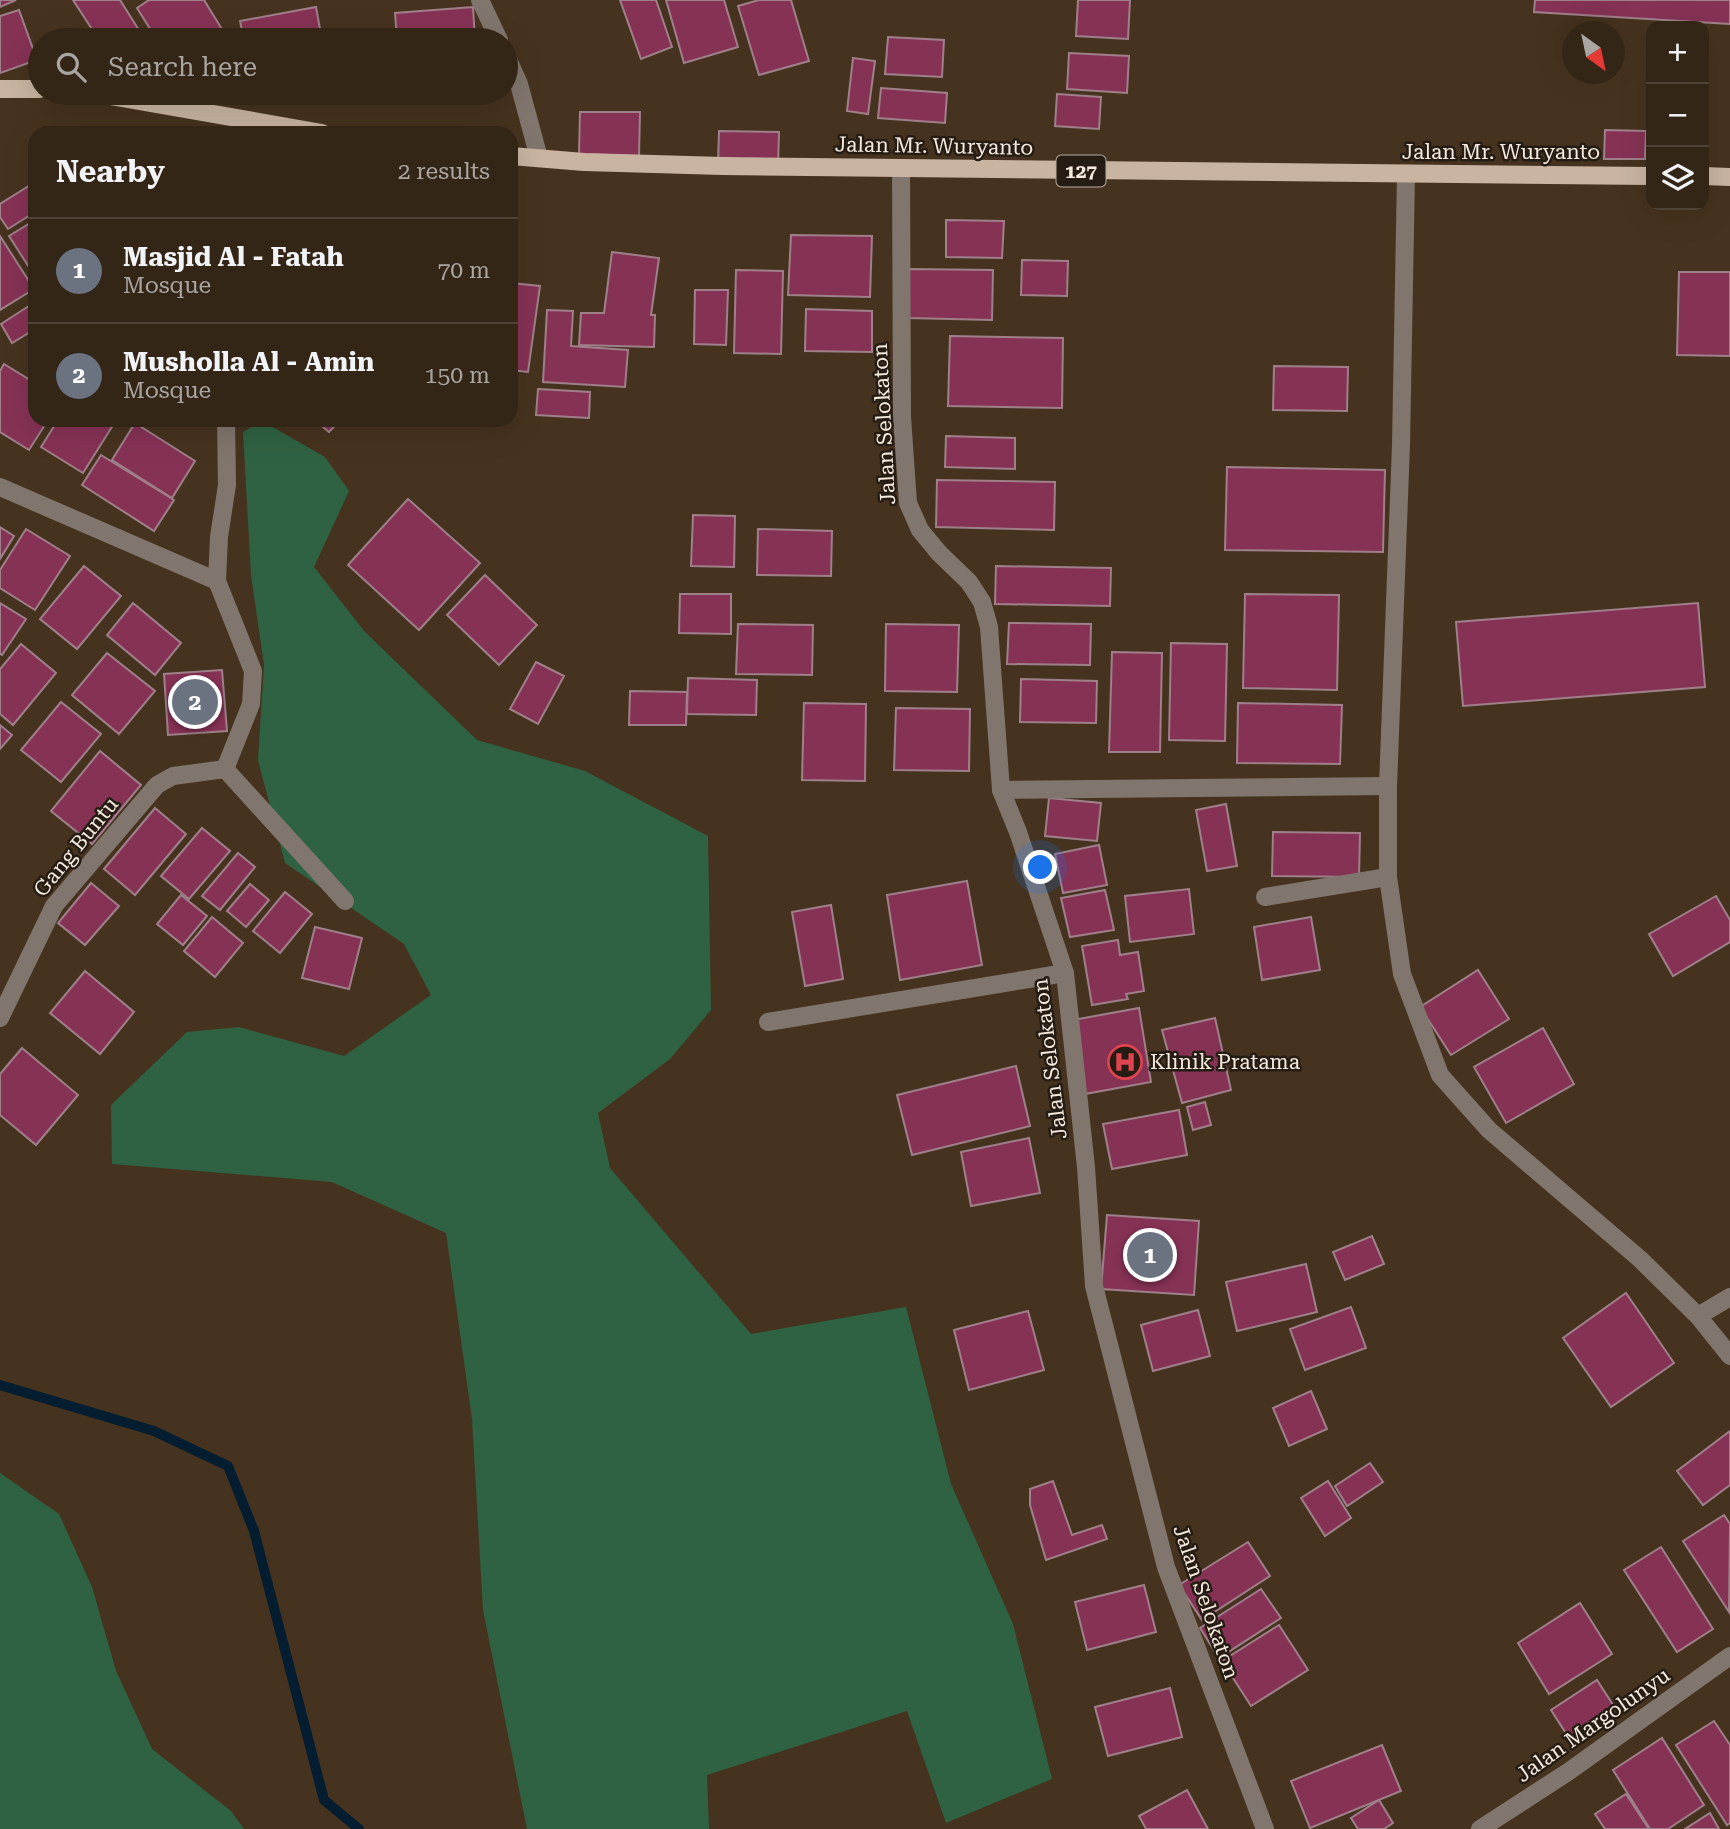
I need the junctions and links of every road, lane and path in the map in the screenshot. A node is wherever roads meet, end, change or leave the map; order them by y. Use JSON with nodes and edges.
{"nodes":[{"id":1,"x":480,"y":0,"type":"edge"},
{"id":2,"x":493,"y":28,"type":"edge"},
{"id":3,"x":518,"y":82,"type":"edge"},
{"id":4,"x":0,"y":89,"type":"edge"},
{"id":5,"x":28,"y":89,"type":"edge"},
{"id":6,"x":156,"y":105,"type":"edge"},
{"id":7,"x":265,"y":126,"type":"edge"},
{"id":8,"x":518,"y":156,"type":"edge"},
{"id":9,"x":539,"y":158,"type":"junction"},
{"id":10,"x":901,"y":168,"type":"junction"},
{"id":11,"x":1406,"y":174,"type":"junction"},
{"id":12,"x":1646,"y":176,"type":"edge"},
{"id":13,"x":1709,"y":176,"type":"edge"},
{"id":14,"x":1730,"y":177,"type":"edge"},
{"id":15,"x":226,"y":427,"type":"edge"},
{"id":16,"x":0,"y":487,"type":"edge"},
{"id":17,"x":217,"y":581,"type":"junction"},
{"id":18,"x":225,"y":769,"type":"junction"},
{"id":19,"x":1388,"y":786,"type":"junction"},
{"id":20,"x":1001,"y":790,"type":"junction"},
{"id":21,"x":1388,"y":877,"type":"junction"},
{"id":22,"x":1265,"y":897,"type":"dead end"},
{"id":23,"x":345,"y":901,"type":"dead end"},
{"id":24,"x":1065,"y":973,"type":"junction"},
{"id":25,"x":0,"y":1017,"type":"edge"},
{"id":26,"x":768,"y":1022,"type":"dead end"},
{"id":27,"x":1730,"y":1297,"type":"edge"},
{"id":28,"x":1698,"y":1316,"type":"junction"},
{"id":29,"x":1730,"y":1356,"type":"edge"},
{"id":30,"x":1730,"y":1656,"type":"edge"},
{"id":31,"x":1265,"y":1829,"type":"edge"},
{"id":32,"x":1480,"y":1829,"type":"edge"}],
"edges":[{"from":1,"to":2,"type":"street"},
{"from":3,"to":9,"type":"street"},
{"from":4,"to":5,"type":"main road"},
{"from":6,"to":7,"type":"main road"},
{"from":8,"to":9,"type":"main road","name":"Jalan Mr. Wuryanto","number":"127"},
{"from":9,"to":10,"type":"main road","name":"Jalan Mr. Wuryanto","number":"127"},
{"from":10,"to":11,"type":"main road","name":"Jalan Mr. Wuryanto","number":"127"},
{"from":10,"to":20,"type":"street","name":"Jalan Selokaton"},
{"from":11,"to":12,"type":"main road","name":"Jalan Mr. Wuryanto","number":"127"},
{"from":11,"to":19,"type":"street"},
{"from":13,"to":14,"type":"main road"},
{"from":15,"to":17,"type":"street"},
{"from":16,"to":17,"type":"street"},
{"from":17,"to":18,"type":"street"},
{"from":18,"to":23,"type":"street"},
{"from":18,"to":25,"type":"street","name":"Gang Buntu"},
{"from":19,"to":20,"type":"street"},
{"from":19,"to":21,"type":"street"},
{"from":20,"to":24,"type":"street","name":"Jalan Selokaton"},
{"from":21,"to":22,"type":"street"},
{"from":21,"to":28,"type":"street"},
{"from":24,"to":26,"type":"street"},
{"from":24,"to":31,"type":"street","name":"Jalan Selokaton"},
{"from":27,"to":28,"type":"street"},
{"from":28,"to":29,"type":"street"},
{"from":30,"to":32,"type":"street","name":"Jalan Margolunyu"}]}
